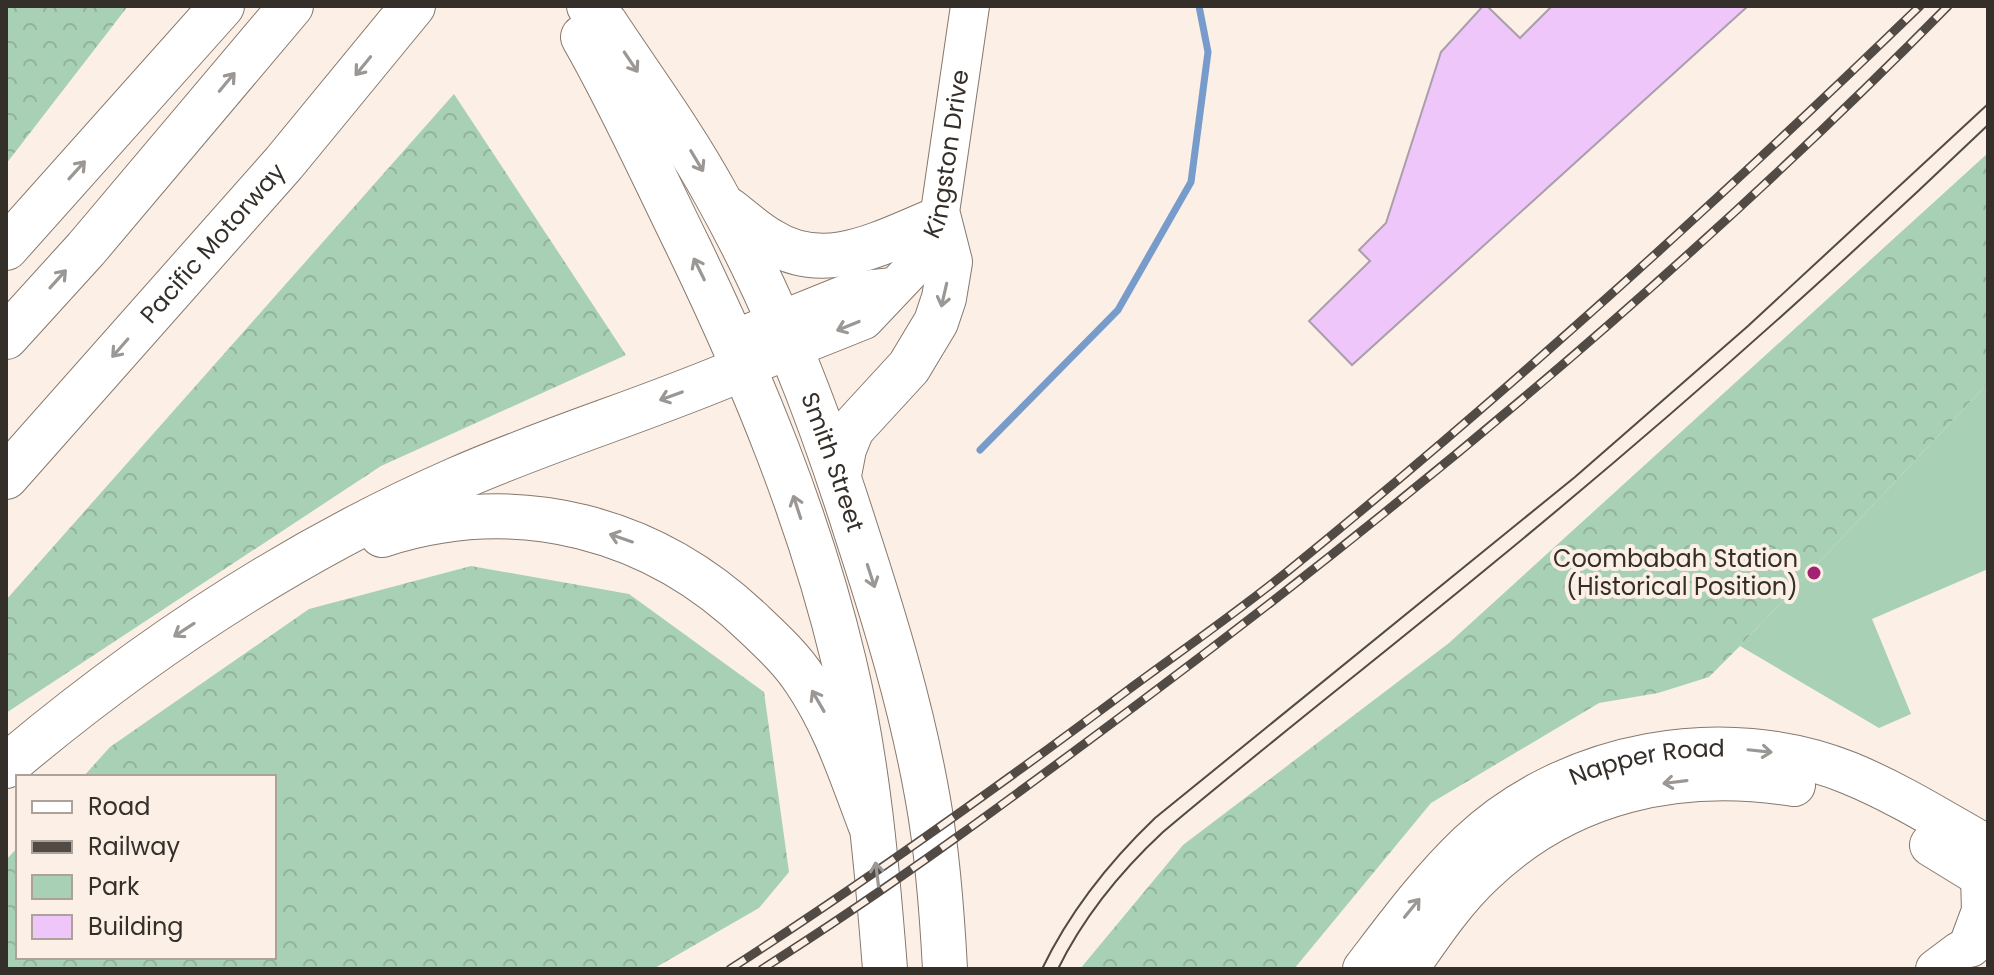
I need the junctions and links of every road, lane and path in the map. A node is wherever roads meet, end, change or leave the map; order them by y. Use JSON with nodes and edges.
{"nodes":[{"id":1,"x":222,"y":6,"type":"edge"},
{"id":2,"x":291,"y":6,"type":"edge"},
{"id":3,"x":413,"y":6,"type":"edge"},
{"id":4,"x":571,"y":6,"type":"edge"},
{"id":5,"x":589,"y":6,"type":"edge"},
{"id":6,"x":970,"y":6,"type":"edge"},
{"id":7,"x":720,"y":203,"type":"junction"},
{"id":8,"x":939,"y":219,"type":"junction"},
{"id":9,"x":6,"y":248,"type":"edge"},
{"id":10,"x":785,"y":334,"type":"junction"},
{"id":11,"x":6,"y":337,"type":"edge"},
{"id":12,"x":738,"y":354,"type":"junction"},
{"id":13,"x":839,"y":475,"type":"junction"},
{"id":14,"x":6,"y":477,"type":"edge"},
{"id":15,"x":319,"y":547,"type":"junction"},
{"id":16,"x":6,"y":766,"type":"edge"},
{"id":17,"x":870,"y":824,"type":"junction"},
{"id":18,"x":1986,"y":867,"type":"edge"},
{"id":19,"x":1982,"y":948,"type":"edge"},
{"id":20,"x":885,"y":969,"type":"edge"},
{"id":21,"x":945,"y":969,"type":"edge"},
{"id":22,"x":1364,"y":969,"type":"edge"},
{"id":23,"x":1407,"y":969,"type":"edge"},
{"id":24,"x":1935,"y":969,"type":"edge"}],
"edges":[{"from":9,"to":1,"type":"main road","one_way":true},
{"from":11,"to":2,"type":"main road","one_way":true},
{"from":3,"to":14,"type":"main road","name":"Pacific Motorway","one_way":true},
{"from":12,"to":4,"type":"main road","name":"Smith Street","one_way":true},
{"from":5,"to":7,"type":"main road","name":"Smith Street","one_way":true},
{"from":6,"to":8,"type":"street","name":"Kingston Drive"},
{"from":7,"to":8,"type":"main road"},
{"from":7,"to":10,"type":"main road","name":"Smith Street"},
{"from":8,"to":10,"type":"street","name":"Kingston Drive"},
{"from":8,"to":13,"type":"main road","one_way":true},
{"from":10,"to":12,"type":"street","name":"Kingston Drive"},
{"from":10,"to":13,"type":"main road","name":"Smith Street"},
{"from":12,"to":15,"type":"main road","one_way":true},
{"from":17,"to":12,"type":"main road","name":"Smith Street","one_way":true},
{"from":13,"to":21,"type":"main road","name":"Smith Street","one_way":true},
{"from":15,"to":16,"type":"main road","one_way":true},
{"from":17,"to":15,"type":"main road","one_way":true},
{"from":20,"to":17,"type":"main road","name":"Smith Street","one_way":true},
{"from":18,"to":19,"type":"main road"},
{"from":22,"to":18,"type":"main road","name":"Napper Road","one_way":true},
{"from":18,"to":23,"type":"main road","name":"Napper Road","one_way":true},
{"from":19,"to":24,"type":"street"}]}
